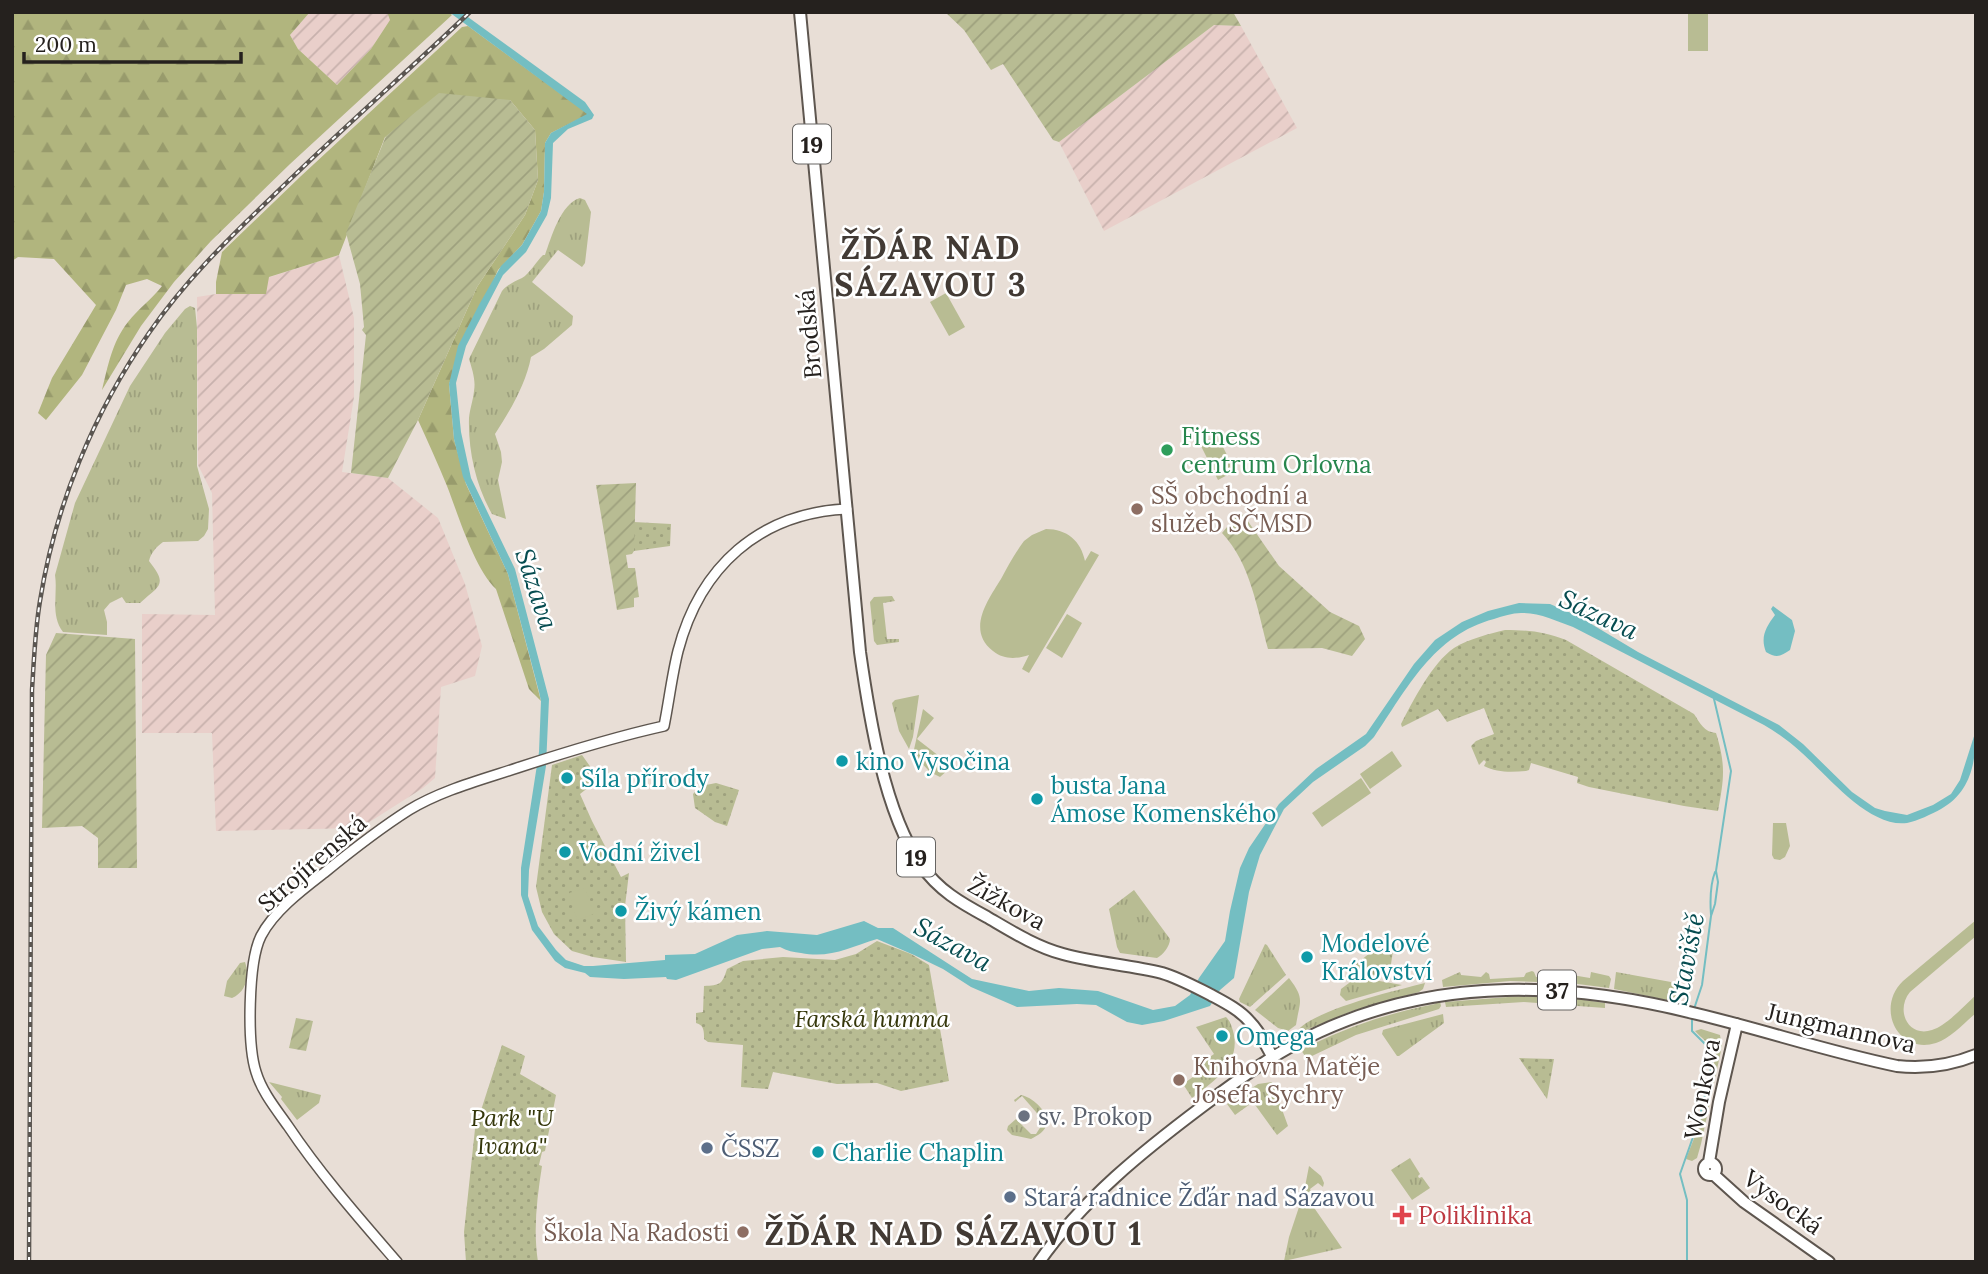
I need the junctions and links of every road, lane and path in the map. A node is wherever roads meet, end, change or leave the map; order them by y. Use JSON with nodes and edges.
{"nodes":[{"id":1,"x":800,"y":12,"type":"edge"},
{"id":2,"x":847,"y":509,"type":"junction"},
{"id":3,"x":860,"y":652,"type":"joint"},
{"id":4,"x":1737,"y":1024,"type":"junction"},
{"id":5,"x":1976,"y":1055,"type":"edge"},
{"id":6,"x":1273,"y":1058,"type":"junction"},
{"id":7,"x":1713,"y":1174,"type":"joint"},
{"id":8,"x":397,"y":1262,"type":"edge"},
{"id":9,"x":1040,"y":1262,"type":"edge"},
{"id":10,"x":1829,"y":1262,"type":"edge"}],
"edges":[{"from":1,"to":2,"type":"main road","name":"Brodská","number":"19"},
{"from":2,"to":3,"type":"main road","name":"Brodská","number":"19"},
{"from":2,"to":8,"type":"street","name":"Strojírenská"},
{"from":3,"to":6,"type":"main road","name":"Žižkova","number":"19"},
{"from":4,"to":5,"type":"main road","name":"Jungmannova","number":"37"},
{"from":4,"to":6,"type":"main road","number":"37"},
{"from":4,"to":7,"type":"main road","name":"Wonkova"},
{"from":6,"to":9,"type":"main road"},
{"from":7,"to":10,"type":"main road","name":"Vysocká"}]}
